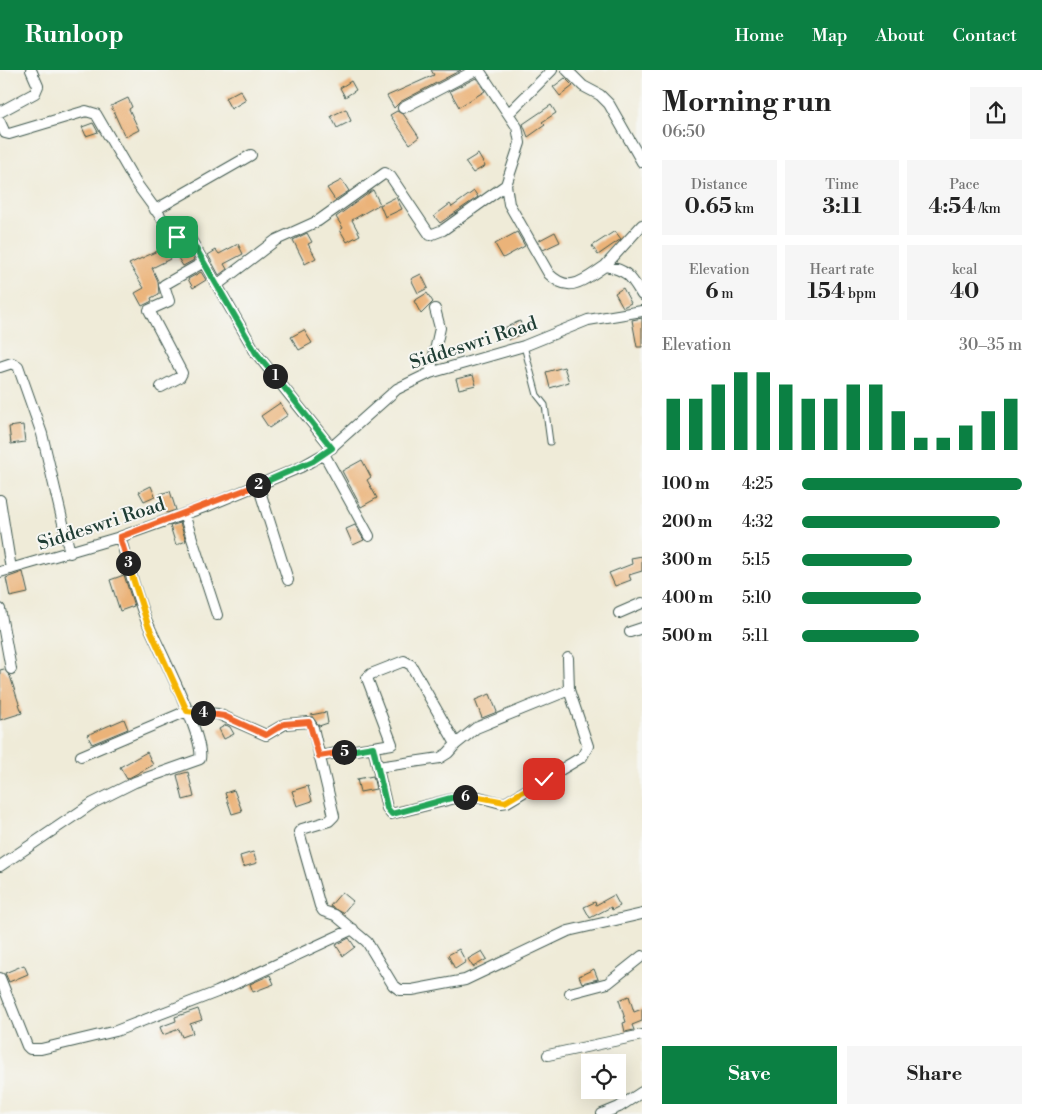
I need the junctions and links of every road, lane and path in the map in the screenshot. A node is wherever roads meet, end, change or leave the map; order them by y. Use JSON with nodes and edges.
{"nodes":[{"id":1,"x":31,"y":70,"type":"edge"},
{"id":2,"x":476,"y":70,"type":"edge"},
{"id":3,"x":480,"y":70,"type":"edge"},
{"id":4,"x":552,"y":70,"type":"edge"},
{"id":5,"x":566,"y":70,"type":"edge"},
{"id":6,"x":403,"y":108,"type":"dead end"},
{"id":7,"x":0,"y":112,"type":"edge"},
{"id":8,"x":509,"y":112,"type":"junction"},
{"id":9,"x":0,"y":122,"type":"edge"},
{"id":10,"x":251,"y":155,"type":"dead end"},
{"id":11,"x":642,"y":162,"type":"edge"},
{"id":12,"x":506,"y":185,"type":"junction"},
{"id":13,"x":156,"y":210,"type":"junction"},
{"id":14,"x":642,"y":225,"type":"edge"},
{"id":15,"x":204,"y":262,"type":"junction"},
{"id":16,"x":605,"y":266,"type":"junction"},
{"id":17,"x":217,"y":285,"type":"junction"},
{"id":18,"x":642,"y":296,"type":"edge"},
{"id":19,"x":435,"y":309,"type":"dead end"},
{"id":20,"x":642,"y":311,"type":"edge"},
{"id":21,"x":524,"y":346,"type":"junction"},
{"id":22,"x":0,"y":366,"type":"edge"},
{"id":23,"x":430,"y":373,"type":"junction"},
{"id":24,"x":161,"y":387,"type":"dead end"},
{"id":25,"x":550,"y":442,"type":"dead end"},
{"id":26,"x":328,"y":451,"type":"junction"},
{"id":27,"x":258,"y":485,"type":"junction"},
{"id":28,"x":0,"y":500,"type":"edge"},
{"id":29,"x":184,"y":514,"type":"junction"},
{"id":30,"x":369,"y":536,"type":"dead end"},
{"id":31,"x":120,"y":537,"type":"junction"},
{"id":32,"x":70,"y":553,"type":"junction"},
{"id":33,"x":11,"y":569,"type":"junction"},
{"id":34,"x":0,"y":572,"type":"edge"},
{"id":35,"x":288,"y":580,"type":"dead end"},
{"id":36,"x":642,"y":603,"type":"edge"},
{"id":37,"x":0,"y":609,"type":"edge"},
{"id":38,"x":619,"y":613,"type":"dead end"},
{"id":39,"x":218,"y":615,"type":"dead end"},
{"id":40,"x":642,"y":628,"type":"edge"},
{"id":41,"x":630,"y":632,"type":"dead end"},
{"id":42,"x":568,"y":658,"type":"dead end"},
{"id":43,"x":10,"y":669,"type":"dead end"},
{"id":44,"x":569,"y":690,"type":"junction"},
{"id":45,"x":187,"y":711,"type":"junction"},
{"id":46,"x":456,"y":744,"type":"junction"},
{"id":47,"x":373,"y":747,"type":"junction"},
{"id":48,"x":81,"y":756,"type":"dead end"},
{"id":49,"x":319,"y":756,"type":"junction"},
{"id":50,"x":378,"y":767,"type":"junction"},
{"id":51,"x":0,"y":866,"type":"edge"},
{"id":52,"x":642,"y":914,"type":"edge"},
{"id":53,"x":353,"y":929,"type":"junction"},
{"id":54,"x":642,"y":956,"type":"edge"},
{"id":55,"x":0,"y":978,"type":"edge"},
{"id":56,"x":570,"y":993,"type":"dead end"},
{"id":57,"x":642,"y":1036,"type":"edge"},
{"id":58,"x":548,"y":1055,"type":"dead end"},
{"id":59,"x":642,"y":1092,"type":"edge"},
{"id":60,"x":602,"y":1114,"type":"edge"}],
"edges":[{"from":1,"to":7,"type":"street"},
{"from":2,"to":6,"type":"street"},
{"from":3,"to":8,"type":"street"},
{"from":4,"to":8,"type":"street"},
{"from":5,"to":11,"type":"street"},
{"from":8,"to":12,"type":"street"},
{"from":9,"to":13,"type":"street"},
{"from":10,"to":13,"type":"street"},
{"from":12,"to":16,"type":"street"},
{"from":12,"to":17,"type":"street"},
{"from":13,"to":15,"type":"street"},
{"from":14,"to":16,"type":"street"},
{"from":15,"to":17,"type":"street"},
{"from":15,"to":24,"type":"street"},
{"from":16,"to":18,"type":"street"},
{"from":17,"to":26,"type":"street"},
{"from":19,"to":23,"type":"street"},
{"from":20,"to":21,"type":"street","name":"Siddeswri Road"},
{"from":21,"to":23,"type":"street","name":"Siddeswri Road"},
{"from":21,"to":25,"type":"lane"},
{"from":22,"to":32,"type":"street"},
{"from":23,"to":26,"type":"street","name":"Siddeswri Road"},
{"from":26,"to":27,"type":"street","name":"Siddeswri Road"},
{"from":26,"to":30,"type":"street"},
{"from":27,"to":29,"type":"street","name":"Siddeswri Road"},
{"from":27,"to":35,"type":"street"},
{"from":28,"to":33,"type":"street"},
{"from":29,"to":31,"type":"street","name":"Siddeswri Road"},
{"from":29,"to":39,"type":"street"},
{"from":31,"to":32,"type":"street","name":"Siddeswri Road"},
{"from":31,"to":45,"type":"street"},
{"from":32,"to":33,"type":"street","name":"Siddeswri Road"},
{"from":33,"to":34,"type":"street","name":"Siddeswri Road"},
{"from":36,"to":38,"type":"street"},
{"from":37,"to":43,"type":"street"},
{"from":40,"to":41,"type":"street"},
{"from":42,"to":44,"type":"street"},
{"from":44,"to":46,"type":"street"},
{"from":44,"to":50,"type":"street"},
{"from":45,"to":48,"type":"street"},
{"from":45,"to":49,"type":"street"},
{"from":45,"to":51,"type":"street"},
{"from":46,"to":47,"type":"street"},
{"from":46,"to":50,"type":"street"},
{"from":47,"to":49,"type":"street"},
{"from":47,"to":50,"type":"street"},
{"from":49,"to":53,"type":"street"},
{"from":52,"to":53,"type":"street"},
{"from":53,"to":55,"type":"street"},
{"from":54,"to":56,"type":"street"},
{"from":57,"to":58,"type":"street"},
{"from":59,"to":60,"type":"street"}]}
